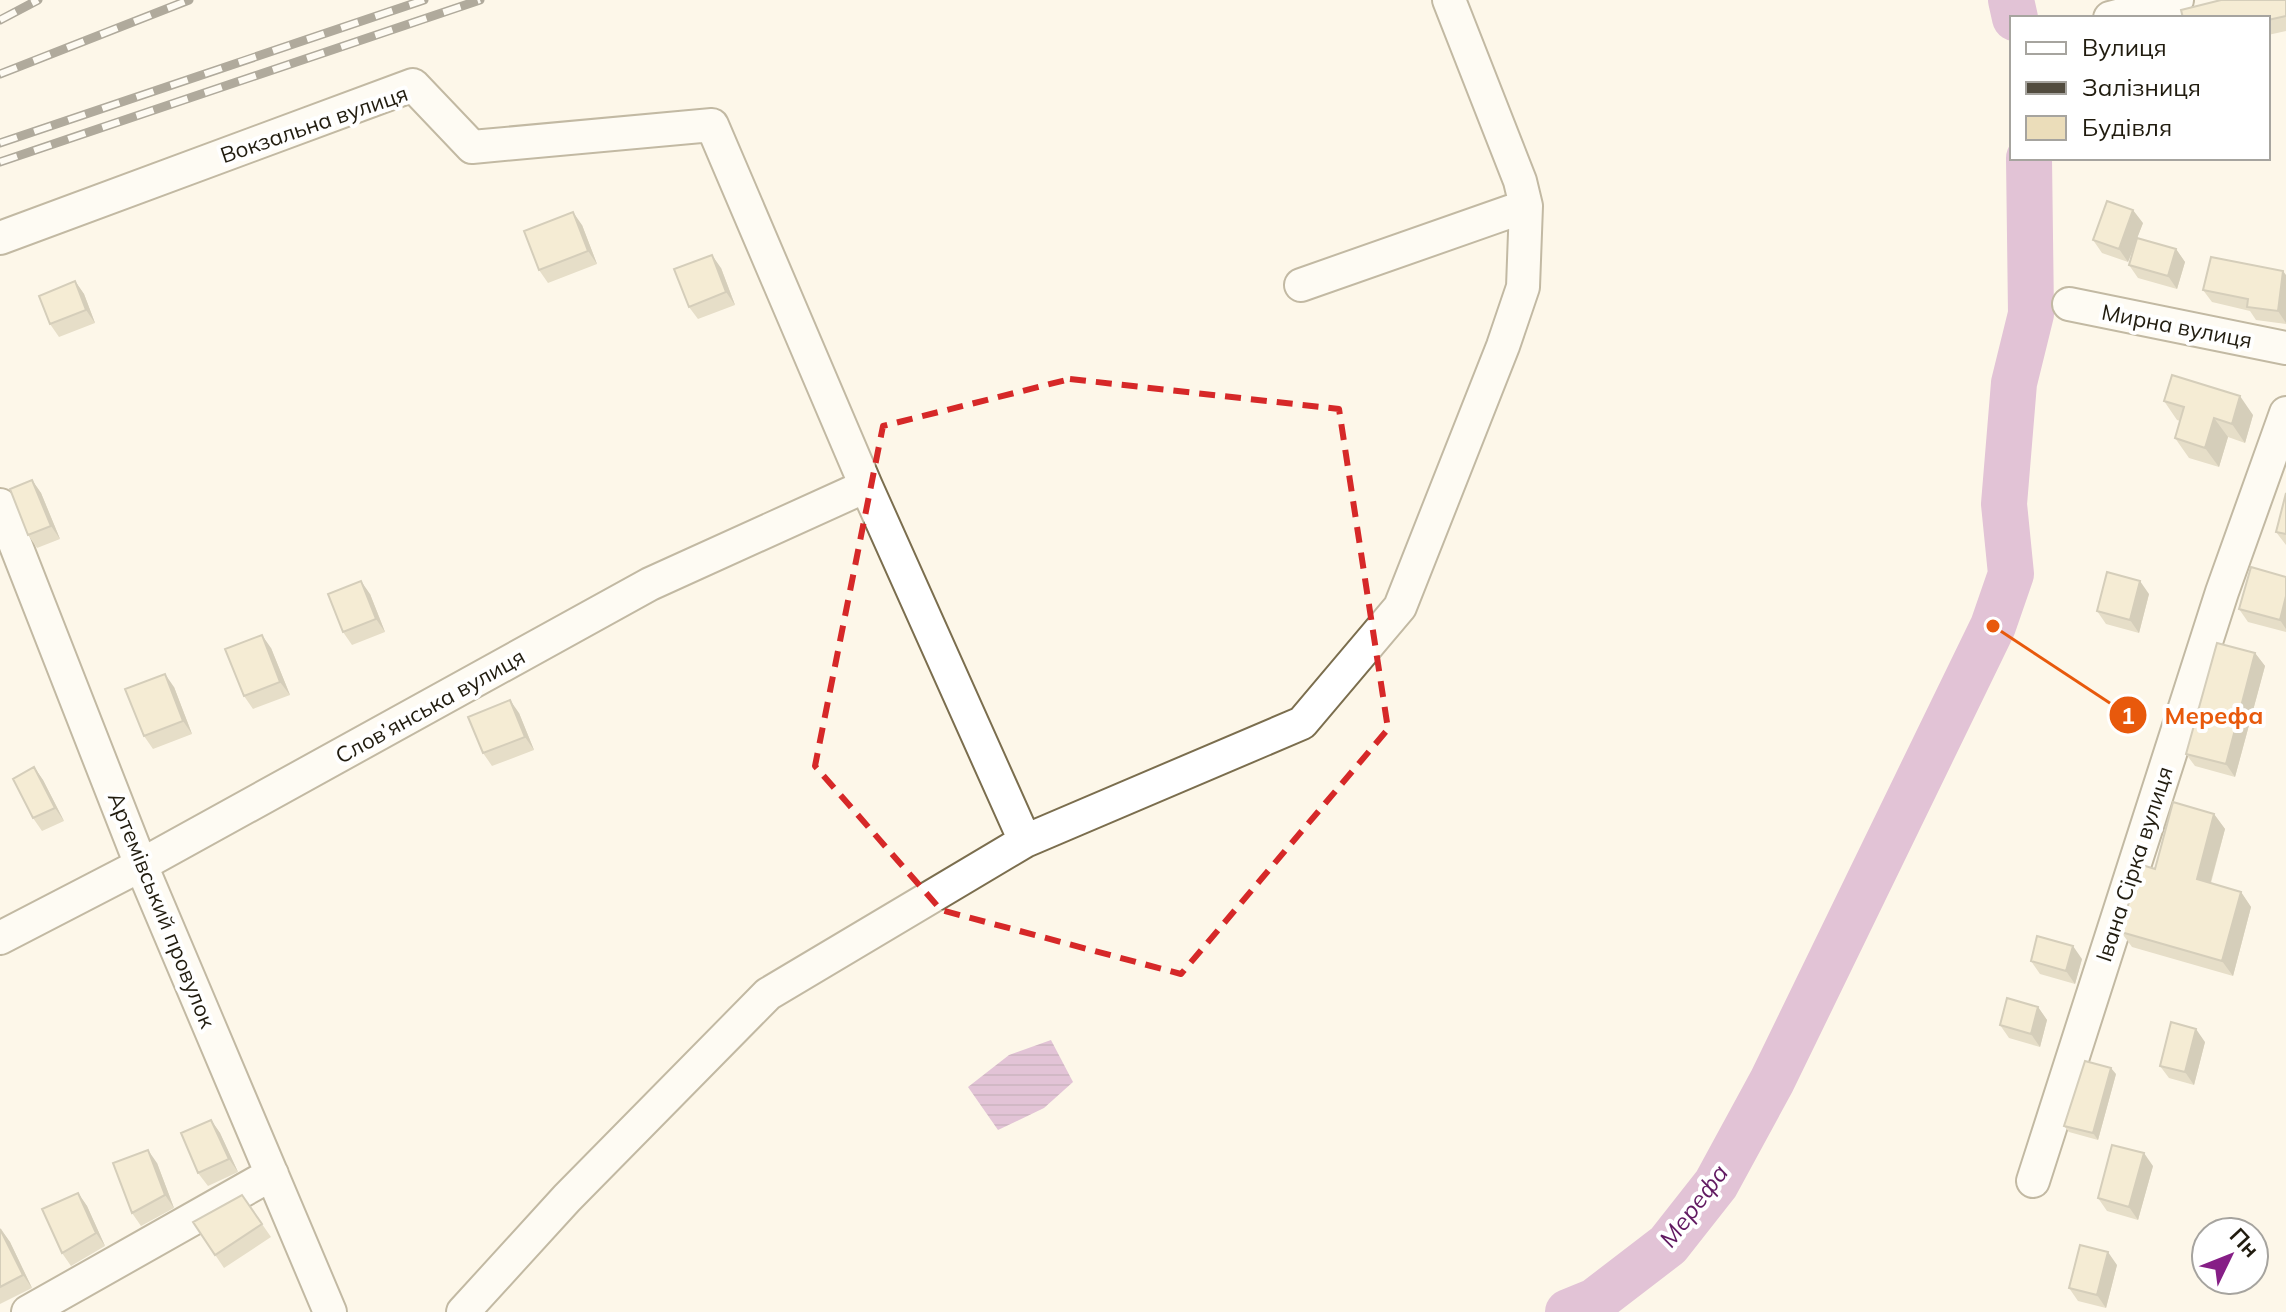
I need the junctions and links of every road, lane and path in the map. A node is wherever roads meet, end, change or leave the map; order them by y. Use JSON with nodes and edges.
{"nodes":[{"id":1,"x":1449,"y":0,"type":"edge"},
{"id":2,"x":2177,"y":0,"type":"edge"},
{"id":3,"x":2117,"y":16,"type":"edge"},
{"id":4,"x":1526,"y":206,"type":"junction"},
{"id":5,"x":0,"y":238,"type":"edge"},
{"id":6,"x":1301,"y":285,"type":"dead end"},
{"id":7,"x":2069,"y":304,"type":"dead end"},
{"id":8,"x":2286,"y":348,"type":"edge"},
{"id":9,"x":2286,"y":413,"type":"edge"},
{"id":10,"x":866,"y":486,"type":"junction"},
{"id":11,"x":0,"y":505,"type":"edge"},
{"id":12,"x":1025,"y":841,"type":"junction"},
{"id":13,"x":141,"y":865,"type":"junction"},
{"id":14,"x":0,"y":938,"type":"edge"},
{"id":15,"x":272,"y":1174,"type":"junction"},
{"id":16,"x":2033,"y":1181,"type":"dead end"},
{"id":17,"x":28,"y":1312,"type":"edge"},
{"id":18,"x":330,"y":1312,"type":"edge"},
{"id":19,"x":463,"y":1312,"type":"edge"}],
"edges":[{"from":1,"to":4,"type":"street"},
{"from":2,"to":3,"type":"street"},
{"from":4,"to":6,"type":"street"},
{"from":4,"to":12,"type":"street"},
{"from":5,"to":10,"type":"street","name":"Вокзальна вулиця"},
{"from":7,"to":8,"type":"street","name":"Мирна вулиця"},
{"from":9,"to":16,"type":"street","name":"Івана Сірка вулиця"},
{"from":10,"to":12,"type":"street"},
{"from":10,"to":13,"type":"street","name":"Слов’янська вулиця"},
{"from":11,"to":13,"type":"street","name":"Артемівський провулок"},
{"from":12,"to":19,"type":"street"},
{"from":13,"to":14,"type":"street","name":"Слов’янська вулиця"},
{"from":13,"to":15,"type":"street","name":"Артемівський провулок"},
{"from":15,"to":17,"type":"street"},
{"from":15,"to":18,"type":"street","name":"Артемівський провулок"}]}
